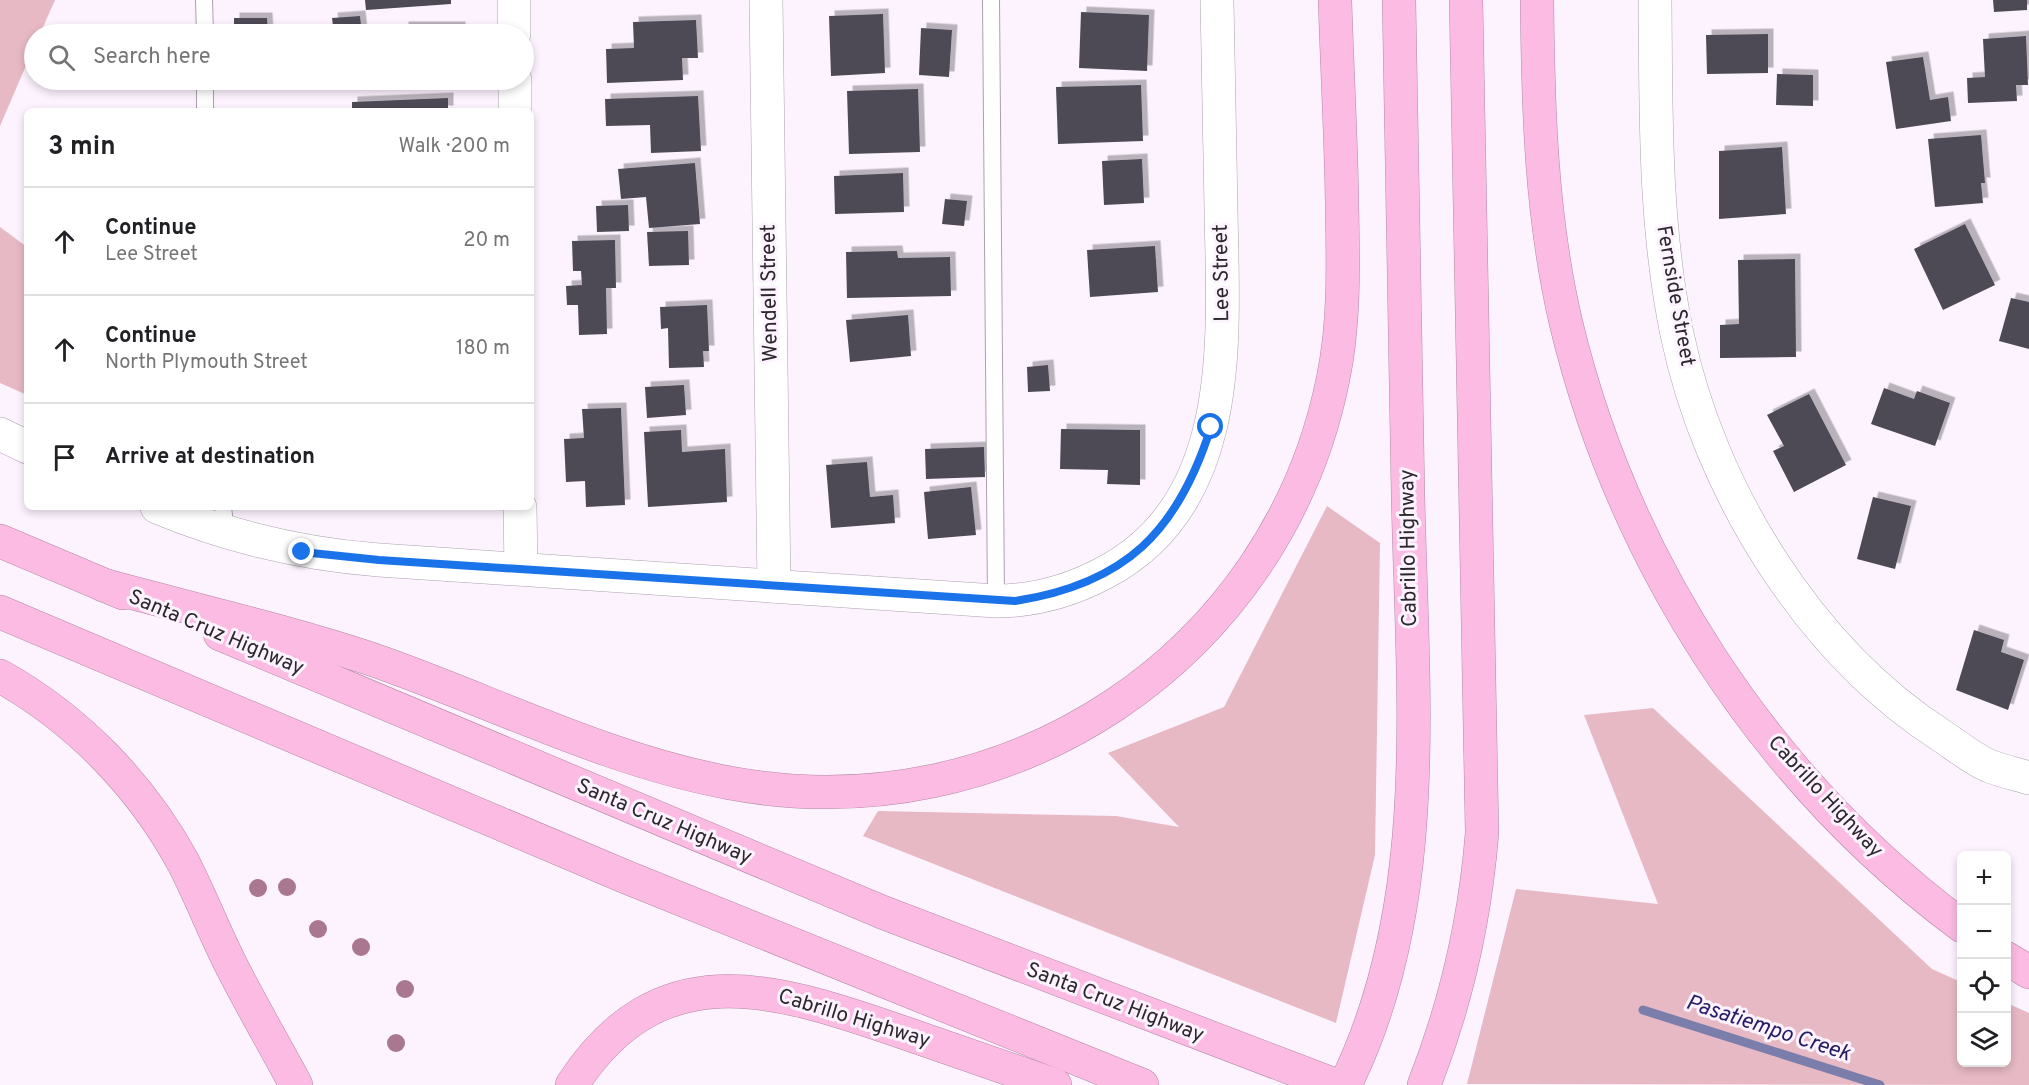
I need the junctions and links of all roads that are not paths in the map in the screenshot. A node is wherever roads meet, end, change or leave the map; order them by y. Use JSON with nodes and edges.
{"nodes":[{"id":1,"x":204,"y":0,"type":"edge"},
{"id":2,"x":514,"y":0,"type":"edge"},
{"id":3,"x":765,"y":0,"type":"edge"},
{"id":4,"x":991,"y":0,"type":"edge"},
{"id":5,"x":1217,"y":0,"type":"edge"},
{"id":6,"x":1335,"y":0,"type":"edge"},
{"id":7,"x":1399,"y":0,"type":"edge"},
{"id":8,"x":1466,"y":0,"type":"edge"},
{"id":9,"x":1537,"y":0,"type":"edge"},
{"id":10,"x":1655,"y":0,"type":"edge"},
{"id":11,"x":205,"y":24,"type":"edge"},
{"id":12,"x":514,"y":24,"type":"edge"},
{"id":13,"x":205,"y":90,"type":"edge"},
{"id":14,"x":515,"y":90,"type":"edge"},
{"id":15,"x":205,"y":108,"type":"edge"},
{"id":16,"x":515,"y":108,"type":"edge"},
{"id":17,"x":0,"y":434,"type":"edge"},
{"id":18,"x":24,"y":446,"type":"edge"},
{"id":19,"x":173,"y":510,"type":"edge"},
{"id":20,"x":520,"y":510,"type":"edge"},
{"id":21,"x":225,"y":520,"type":"edge"},
{"id":22,"x":0,"y":542,"type":"edge"},
{"id":23,"x":521,"y":569,"type":"junction"},
{"id":24,"x":103,"y":585,"type":"junction"},
{"id":25,"x":774,"y":586,"type":"junction"},
{"id":26,"x":996,"y":601,"type":"junction"},
{"id":27,"x":0,"y":612,"type":"edge"},
{"id":28,"x":0,"y":676,"type":"edge"},
{"id":29,"x":2029,"y":778,"type":"edge"},
{"id":30,"x":1957,"y":922,"type":"edge"},
{"id":31,"x":2009,"y":959,"type":"edge"},
{"id":32,"x":2029,"y":972,"type":"edge"},
{"id":33,"x":296,"y":1085,"type":"edge"},
{"id":34,"x":572,"y":1085,"type":"edge"},
{"id":35,"x":1056,"y":1085,"type":"edge"},
{"id":36,"x":1142,"y":1085,"type":"edge"},
{"id":37,"x":1335,"y":1085,"type":"edge"},
{"id":38,"x":1345,"y":1085,"type":"edge"},
{"id":39,"x":1424,"y":1085,"type":"edge"}],
"edges":[{"from":1,"to":11,"type":"lane"},
{"from":2,"to":12,"type":"street"},
{"from":3,"to":25,"type":"street","name":"Wendell Street"},
{"from":4,"to":26,"type":"lane"},
{"from":5,"to":26,"type":"street","name":"Lee Street"},
{"from":6,"to":24,"type":"highway"},
{"from":7,"to":38,"type":"highway","name":"Cabrillo Highway"},
{"from":8,"to":39,"type":"highway"},
{"from":9,"to":30,"type":"highway","name":"Cabrillo Highway"},
{"from":10,"to":29,"type":"street","name":"Fernside Street"},
{"from":13,"to":15,"type":"lane"},
{"from":14,"to":16,"type":"street"},
{"from":17,"to":18,"type":"street"},
{"from":19,"to":21,"type":"street","name":"Lee Street"},
{"from":20,"to":23,"type":"street"},
{"from":21,"to":23,"type":"street","name":"Lee Street"},
{"from":22,"to":24,"type":"highway","name":"Santa Cruz Highway"},
{"from":23,"to":25,"type":"street","name":"Lee Street"},
{"from":24,"to":37,"type":"highway","name":"Santa Cruz Highway"},
{"from":25,"to":26,"type":"street","name":"Lee Street"},
{"from":27,"to":36,"type":"highway"},
{"from":28,"to":33,"type":"highway"},
{"from":31,"to":32,"type":"highway"},
{"from":34,"to":35,"type":"highway","name":"Cabrillo Highway"}]}
